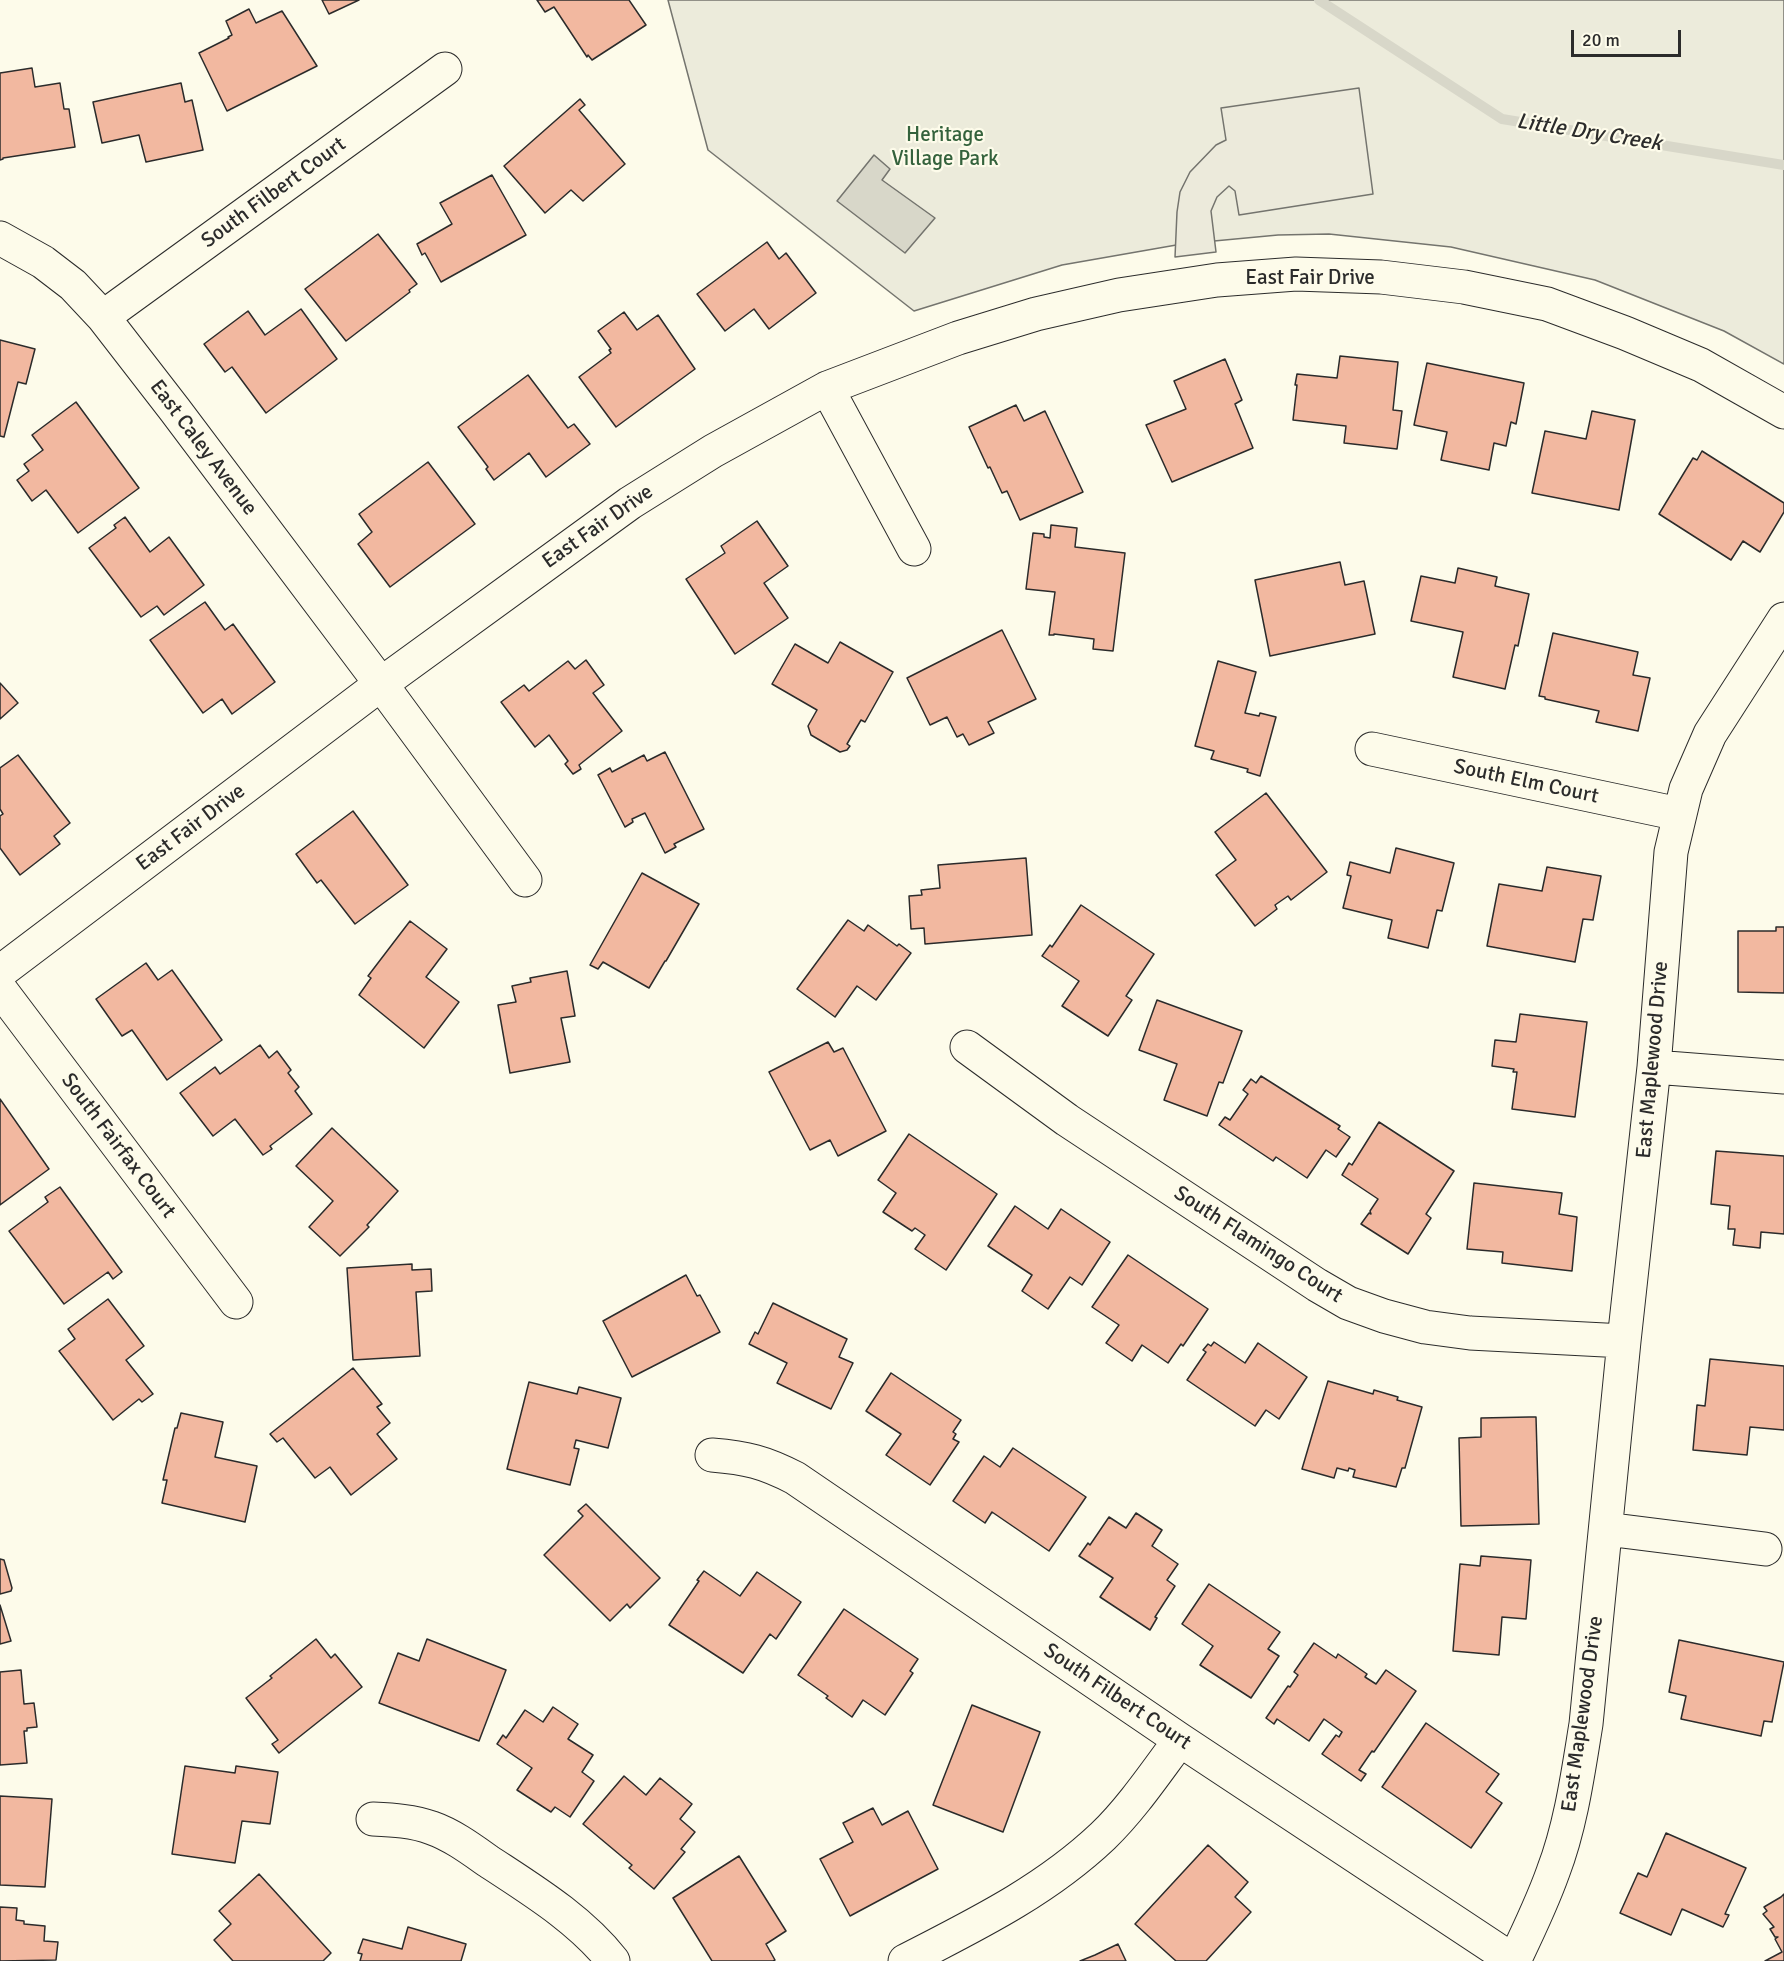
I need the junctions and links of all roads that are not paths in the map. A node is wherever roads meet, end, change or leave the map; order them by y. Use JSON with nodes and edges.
{"nodes":[{"id":1,"x":445,"y":69,"type":"dead end"},
{"id":2,"x":0,"y":238,"type":"edge"},
{"id":3,"x":103,"y":317,"type":"junction"},
{"id":4,"x":827,"y":388,"type":"junction"},
{"id":5,"x":1784,"y":412,"type":"edge"},
{"id":6,"x":914,"y":549,"type":"dead end"},
{"id":7,"x":1784,"y":619,"type":"edge"},
{"id":8,"x":381,"y":684,"type":"junction"},
{"id":9,"x":1372,"y":749,"type":"dead end"},
{"id":10,"x":1679,"y":814,"type":"junction"},
{"id":11,"x":525,"y":880,"type":"dead end"},
{"id":12,"x":0,"y":972,"type":"edge"},
{"id":13,"x":0,"y":989,"type":"edge"},
{"id":14,"x":967,"y":1047,"type":"dead end"},
{"id":15,"x":1654,"y":1067,"type":"junction"},
{"id":16,"x":1784,"y":1077,"type":"edge"},
{"id":17,"x":236,"y":1302,"type":"dead end"},
{"id":18,"x":1624,"y":1341,"type":"junction"},
{"id":19,"x":712,"y":1455,"type":"dead end"},
{"id":20,"x":1606,"y":1529,"type":"junction"},
{"id":21,"x":1765,"y":1549,"type":"dead end"},
{"id":22,"x":1180,"y":1740,"type":"junction"},
{"id":23,"x":373,"y":1818,"type":"dead end"},
{"id":24,"x":613,"y":1961,"type":"edge"},
{"id":25,"x":905,"y":1961,"type":"edge"},
{"id":26,"x":1514,"y":1961,"type":"edge"}],
"edges":[{"from":1,"to":3,"type":"street","name":"South Filbert Court"},
{"from":2,"to":3,"type":"street","name":"East Caley Avenue"},
{"from":3,"to":8,"type":"street","name":"East Caley Avenue"},
{"from":4,"to":5,"type":"street","name":"East Fair Drive"},
{"from":4,"to":6,"type":"street"},
{"from":4,"to":8,"type":"street","name":"East Fair Drive"},
{"from":7,"to":10,"type":"street","name":"East Maplewood Drive"},
{"from":8,"to":11,"type":"street"},
{"from":8,"to":12,"type":"street","name":"East Fair Drive"},
{"from":9,"to":10,"type":"street","name":"South Elm Court"},
{"from":10,"to":15,"type":"street","name":"East Maplewood Drive"},
{"from":13,"to":17,"type":"street","name":"South Fairfax Court"},
{"from":14,"to":18,"type":"street","name":"South Flamingo Court"},
{"from":15,"to":16,"type":"street"},
{"from":15,"to":18,"type":"street","name":"East Maplewood Drive"},
{"from":18,"to":20,"type":"street","name":"East Maplewood Drive"},
{"from":19,"to":22,"type":"street","name":"South Filbert Court"},
{"from":20,"to":21,"type":"street"},
{"from":20,"to":26,"type":"street","name":"East Maplewood Drive"},
{"from":22,"to":25,"type":"street"},
{"from":22,"to":26,"type":"street","name":"South Filbert Court"},
{"from":23,"to":24,"type":"street"}]}
